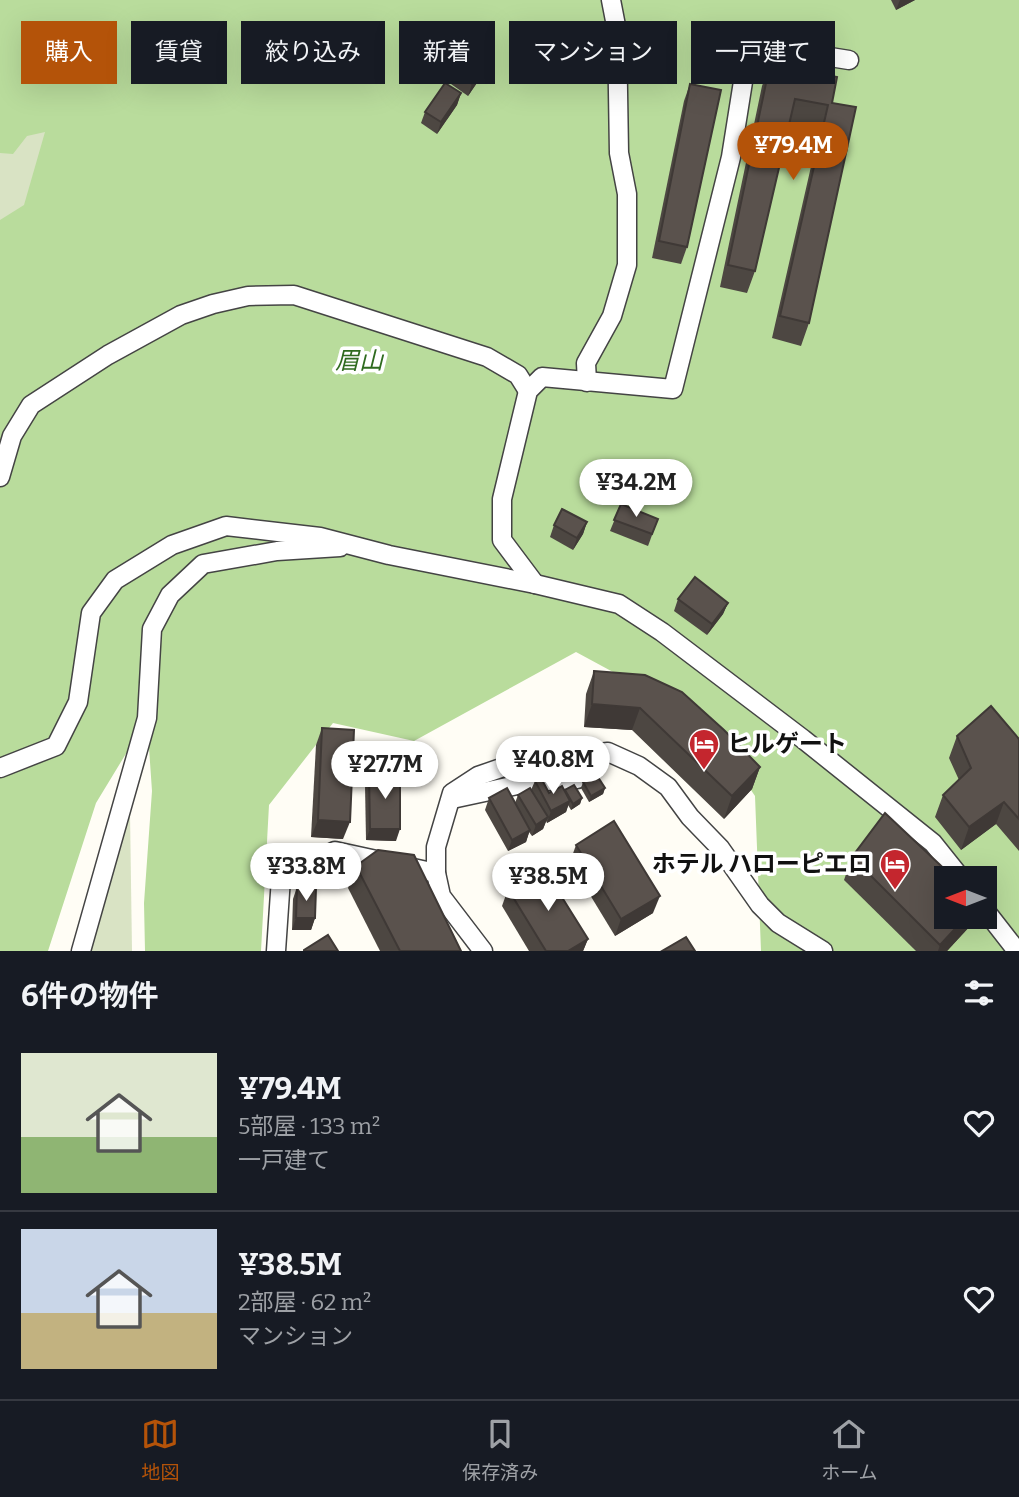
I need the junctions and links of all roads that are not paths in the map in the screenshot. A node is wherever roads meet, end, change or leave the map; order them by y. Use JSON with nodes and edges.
{"nodes":[{"id":1,"x":611,"y":0,"type":"edge"},
{"id":2,"x":849,"y":60,"type":"dead end"},
{"id":3,"x":587,"y":382,"type":"junction"},
{"id":4,"x":528,"y":391,"type":"junction"},
{"id":5,"x":0,"y":477,"type":"edge"},
{"id":6,"x":354,"y":546,"type":"junction"},
{"id":7,"x":536,"y":584,"type":"junction"},
{"id":8,"x":0,"y":768,"type":"edge"},
{"id":9,"x":577,"y":779,"type":"dead end"},
{"id":10,"x":450,"y":799,"type":"junction"},
{"id":11,"x":951,"y":866,"type":"edge"},
{"id":12,"x":436,"y":873,"type":"junction"},
{"id":13,"x":998,"y":927,"type":"edge"},
{"id":14,"x":81,"y":951,"type":"edge"},
{"id":15,"x":276,"y":951,"type":"edge"},
{"id":16,"x":484,"y":951,"type":"edge"},
{"id":17,"x":823,"y":951,"type":"edge"},
{"id":18,"x":1017,"y":951,"type":"edge"}],
"edges":[{"from":1,"to":3,"type":"street"},
{"from":2,"to":3,"type":"street"},
{"from":3,"to":4,"type":"street"},
{"from":4,"to":5,"type":"street"},
{"from":4,"to":7,"type":"street"},
{"from":6,"to":7,"type":"street"},
{"from":6,"to":8,"type":"street"},
{"from":6,"to":14,"type":"street"},
{"from":7,"to":11,"type":"street"},
{"from":9,"to":10,"type":"street"},
{"from":10,"to":12,"type":"street"},
{"from":10,"to":17,"type":"street"},
{"from":12,"to":15,"type":"street"},
{"from":12,"to":16,"type":"street"},
{"from":13,"to":18,"type":"street"}]}
